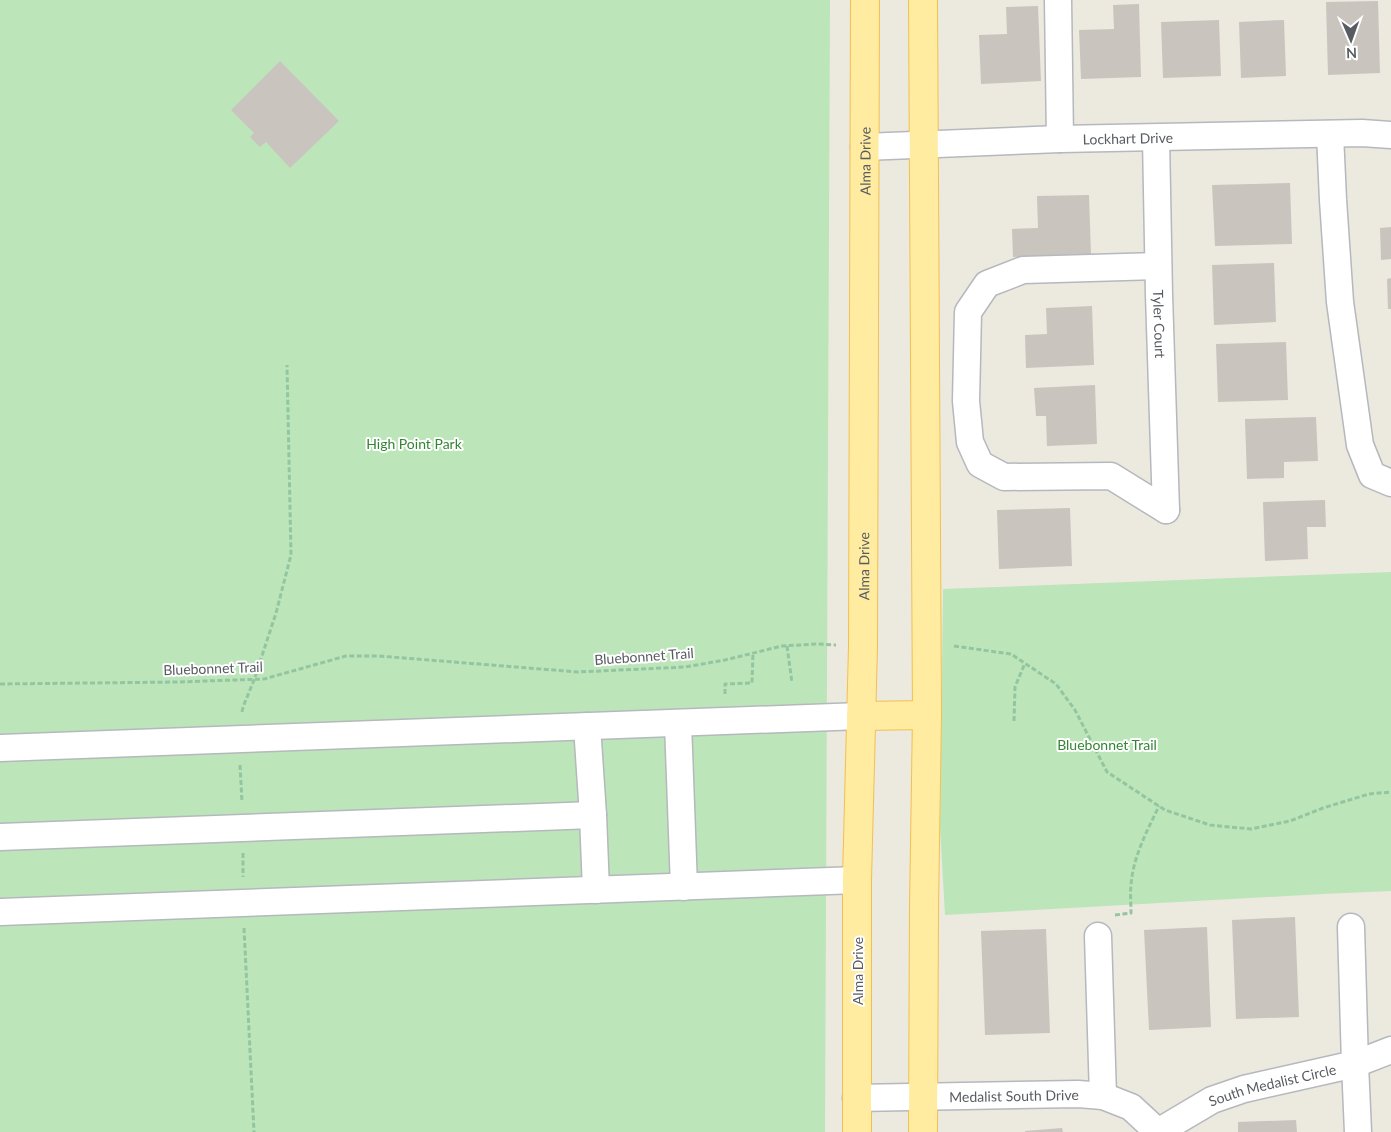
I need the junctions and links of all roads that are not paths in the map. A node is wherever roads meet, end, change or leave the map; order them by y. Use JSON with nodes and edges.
{"nodes":[{"id":1,"x":866,"y":0,"type":"edge"},
{"id":2,"x":923,"y":0,"type":"edge"},
{"id":3,"x":1058,"y":0,"type":"edge"},
{"id":4,"x":1330,"y":134,"type":"junction"},
{"id":5,"x":1391,"y":135,"type":"edge"},
{"id":6,"x":1156,"y":138,"type":"junction"},
{"id":7,"x":1060,"y":140,"type":"junction"},
{"id":8,"x":925,"y":145,"type":"junction"},
{"id":9,"x":864,"y":147,"type":"junction"},
{"id":10,"x":1158,"y":266,"type":"junction"},
{"id":11,"x":1391,"y":483,"type":"edge"},
{"id":12,"x":927,"y":715,"type":"junction"},
{"id":13,"x":861,"y":716,"type":"junction"},
{"id":14,"x":678,"y":723,"type":"junction"},
{"id":15,"x":587,"y":726,"type":"junction"},
{"id":16,"x":0,"y":748,"type":"edge"},
{"id":17,"x":593,"y":815,"type":"junction"},
{"id":18,"x":0,"y":837,"type":"edge"},
{"id":19,"x":857,"y":880,"type":"junction"},
{"id":20,"x":684,"y":887,"type":"junction"},
{"id":21,"x":596,"y":890,"type":"junction"},
{"id":22,"x":0,"y":912,"type":"edge"},
{"id":23,"x":1351,"y":927,"type":"dead end"},
{"id":24,"x":1098,"y":936,"type":"road end"},
{"id":25,"x":1391,"y":1050,"type":"edge"},
{"id":26,"x":1355,"y":1064,"type":"junction"},
{"id":27,"x":1103,"y":1096,"type":"junction"},
{"id":28,"x":856,"y":1098,"type":"junction"},
{"id":29,"x":924,"y":1098,"type":"junction"},
{"id":30,"x":857,"y":1132,"type":"edge"},
{"id":31,"x":924,"y":1132,"type":"edge"},
{"id":32,"x":1158,"y":1132,"type":"edge"},
{"id":33,"x":1358,"y":1132,"type":"edge"}],
"edges":[{"from":1,"to":9,"type":"main road","name":"Alma Drive"},
{"from":2,"to":8,"type":"main road"},
{"from":3,"to":7,"type":"street"},
{"from":4,"to":5,"type":"street","name":"Lockhart Drive"},
{"from":4,"to":6,"type":"street","name":"Lockhart Drive"},
{"from":4,"to":11,"type":"street"},
{"from":6,"to":7,"type":"street","name":"Lockhart Drive"},
{"from":6,"to":10,"type":"street","name":"Tyler Court"},
{"from":7,"to":8,"type":"street","name":"Lockhart Drive"},
{"from":8,"to":9,"type":"street","name":"Lockhart Drive"},
{"from":8,"to":12,"type":"main road"},
{"from":9,"to":13,"type":"main road","name":"Alma Drive"},
{"from":10,"to":10,"type":"street","name":"Tyler Court"},
{"from":12,"to":13,"type":"main road"},
{"from":12,"to":29,"type":"main road"},
{"from":13,"to":14,"type":"street"},
{"from":13,"to":19,"type":"main road","name":"Alma Drive"},
{"from":14,"to":15,"type":"street"},
{"from":14,"to":20,"type":"street"},
{"from":15,"to":16,"type":"street"},
{"from":15,"to":17,"type":"street"},
{"from":17,"to":18,"type":"street"},
{"from":17,"to":21,"type":"street"},
{"from":19,"to":20,"type":"street"},
{"from":19,"to":28,"type":"main road","name":"Alma Drive"},
{"from":20,"to":21,"type":"street"},
{"from":21,"to":22,"type":"street"},
{"from":23,"to":26,"type":"street"},
{"from":24,"to":27,"type":"street"},
{"from":25,"to":26,"type":"street","name":"South Medalist Circle"},
{"from":26,"to":32,"type":"street","name":"South Medalist Circle"},
{"from":26,"to":33,"type":"street"},
{"from":27,"to":29,"type":"street","name":"Medalist South Drive"},
{"from":27,"to":32,"type":"street","name":"Medalist South Drive"},
{"from":28,"to":29,"type":"street","name":"Medalist South Drive"},
{"from":28,"to":30,"type":"main road","name":"Alma Drive"},
{"from":29,"to":31,"type":"main road"}]}
